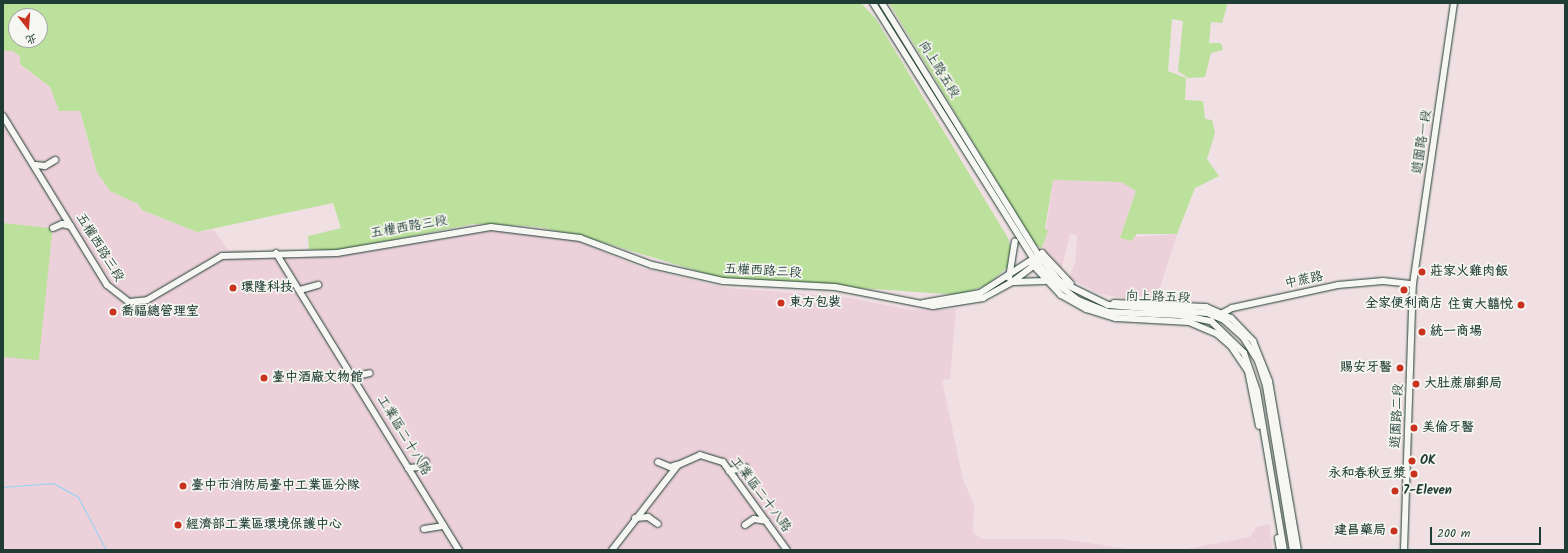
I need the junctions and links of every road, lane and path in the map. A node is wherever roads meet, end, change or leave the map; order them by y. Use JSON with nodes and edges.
{"nodes":[{"id":1,"x":873,"y":3,"type":"edge"},
{"id":2,"x":882,"y":3,"type":"edge"},
{"id":3,"x":1454,"y":3,"type":"edge"},
{"id":4,"x":3,"y":116,"type":"edge"},
{"id":5,"x":55,"y":160,"type":"dead end"},
{"id":6,"x":36,"y":165,"type":"junction"},
{"id":7,"x":71,"y":226,"type":"junction"},
{"id":8,"x":53,"y":228,"type":"dead end"},
{"id":9,"x":1015,"y":241,"type":"dead end"},
{"id":10,"x":276,"y":253,"type":"junction"},
{"id":11,"x":1038,"y":260,"type":"junction"},
{"id":12,"x":1010,"y":280,"type":"junction"},
{"id":13,"x":1045,"y":281,"type":"junction"},
{"id":14,"x":1413,"y":284,"type":"junction"},
{"id":15,"x":318,"y":285,"type":"dead end"},
{"id":16,"x":300,"y":290,"type":"junction"},
{"id":17,"x":1232,"y":308,"type":"junction"},
{"id":18,"x":1219,"y":315,"type":"junction"},
{"id":19,"x":1231,"y":318,"type":"junction"},
{"id":20,"x":1211,"y":322,"type":"junction"},
{"id":21,"x":1207,"y":327,"type":"junction"},
{"id":22,"x":370,"y":373,"type":"dead end"},
{"id":23,"x":353,"y":377,"type":"junction"},
{"id":24,"x":426,"y":461,"type":"dead end"},
{"id":25,"x":658,"y":462,"type":"dead end"},
{"id":26,"x":678,"y":465,"type":"junction"},
{"id":27,"x":746,"y":467,"type":"dead end"},
{"id":28,"x":408,"y":468,"type":"junction"},
{"id":29,"x":729,"y":471,"type":"junction"},
{"id":30,"x":635,"y":518,"type":"junction"},
{"id":31,"x":767,"y":522,"type":"junction"},
{"id":32,"x":658,"y":524,"type":"dead end"},
{"id":33,"x":745,"y":525,"type":"dead end"},
{"id":34,"x":444,"y":526,"type":"junction"},
{"id":35,"x":424,"y":529,"type":"dead end"},
{"id":36,"x":459,"y":550,"type":"edge"},
{"id":37,"x":612,"y":550,"type":"edge"},
{"id":38,"x":787,"y":550,"type":"edge"},
{"id":39,"x":1280,"y":550,"type":"edge"},
{"id":40,"x":1284,"y":550,"type":"edge"},
{"id":41,"x":1293,"y":550,"type":"edge"},
{"id":42,"x":1298,"y":550,"type":"edge"},
{"id":43,"x":1404,"y":550,"type":"edge"}],
"edges":[{"from":1,"to":11,"type":"main road","name":"向上路五段"},
{"from":2,"to":11,"type":"main road","name":"向上路五段"},
{"from":3,"to":14,"type":"main road","name":"遊園路一段"},
{"from":4,"to":6,"type":"main road","name":"五權西路三段"},
{"from":5,"to":6,"type":"main road"},
{"from":6,"to":7,"type":"main road","name":"五權西路三段"},
{"from":7,"to":8,"type":"main road"},
{"from":7,"to":10,"type":"main road","name":"五權西路三段"},
{"from":9,"to":12,"type":"main road"},
{"from":10,"to":12,"type":"main road","name":"五權西路三段"},
{"from":10,"to":16,"type":"main road","name":"工業區二十八路"},
{"from":11,"to":12,"type":"main road","name":"五權西路三段"},
{"from":11,"to":13,"type":"main road","name":"向上路五段"},
{"from":11,"to":18,"type":"main road","name":"向上路五段"},
{"from":11,"to":20,"type":"main road","name":"向上路五段"},
{"from":12,"to":13,"type":"main road"},
{"from":13,"to":21,"type":"main road","name":"向上路五段"},
{"from":14,"to":17,"type":"main road","name":"中蔗路"},
{"from":14,"to":43,"type":"main road","name":"遊園路二段"},
{"from":15,"to":16,"type":"main road"},
{"from":16,"to":23,"type":"main road","name":"工業區二十八路"},
{"from":17,"to":18,"type":"main road","name":"中蔗路"},
{"from":17,"to":19,"type":"main road"},
{"from":18,"to":19,"type":"main road","name":"向上路五段"},
{"from":18,"to":20,"type":"main road","name":"中蔗路"},
{"from":18,"to":41,"type":"main road","name":"向上路五段"},
{"from":19,"to":42,"type":"main road","name":"向上路五段"},
{"from":20,"to":21,"type":"main road","name":"中蔗路"},
{"from":20,"to":40,"type":"main road","name":"向上路五段"},
{"from":21,"to":39,"type":"main road","name":"向上路五段"},
{"from":22,"to":23,"type":"main road"},
{"from":23,"to":28,"type":"main road","name":"工業區二十八路"},
{"from":24,"to":28,"type":"main road"},
{"from":25,"to":26,"type":"main road"},
{"from":26,"to":29,"type":"main road","name":"工業區二十八路"},
{"from":26,"to":30,"type":"main road","name":"工業區二十八路"},
{"from":27,"to":29,"type":"main road"},
{"from":28,"to":34,"type":"main road","name":"工業區二十八路"},
{"from":29,"to":31,"type":"main road","name":"工業區二十八路"},
{"from":30,"to":32,"type":"main road"},
{"from":30,"to":37,"type":"main road","name":"工業區二十八路"},
{"from":31,"to":33,"type":"main road"},
{"from":31,"to":38,"type":"main road","name":"工業區二十八路"},
{"from":34,"to":35,"type":"main road"},
{"from":34,"to":36,"type":"main road","name":"工業區二十八路"}]}
